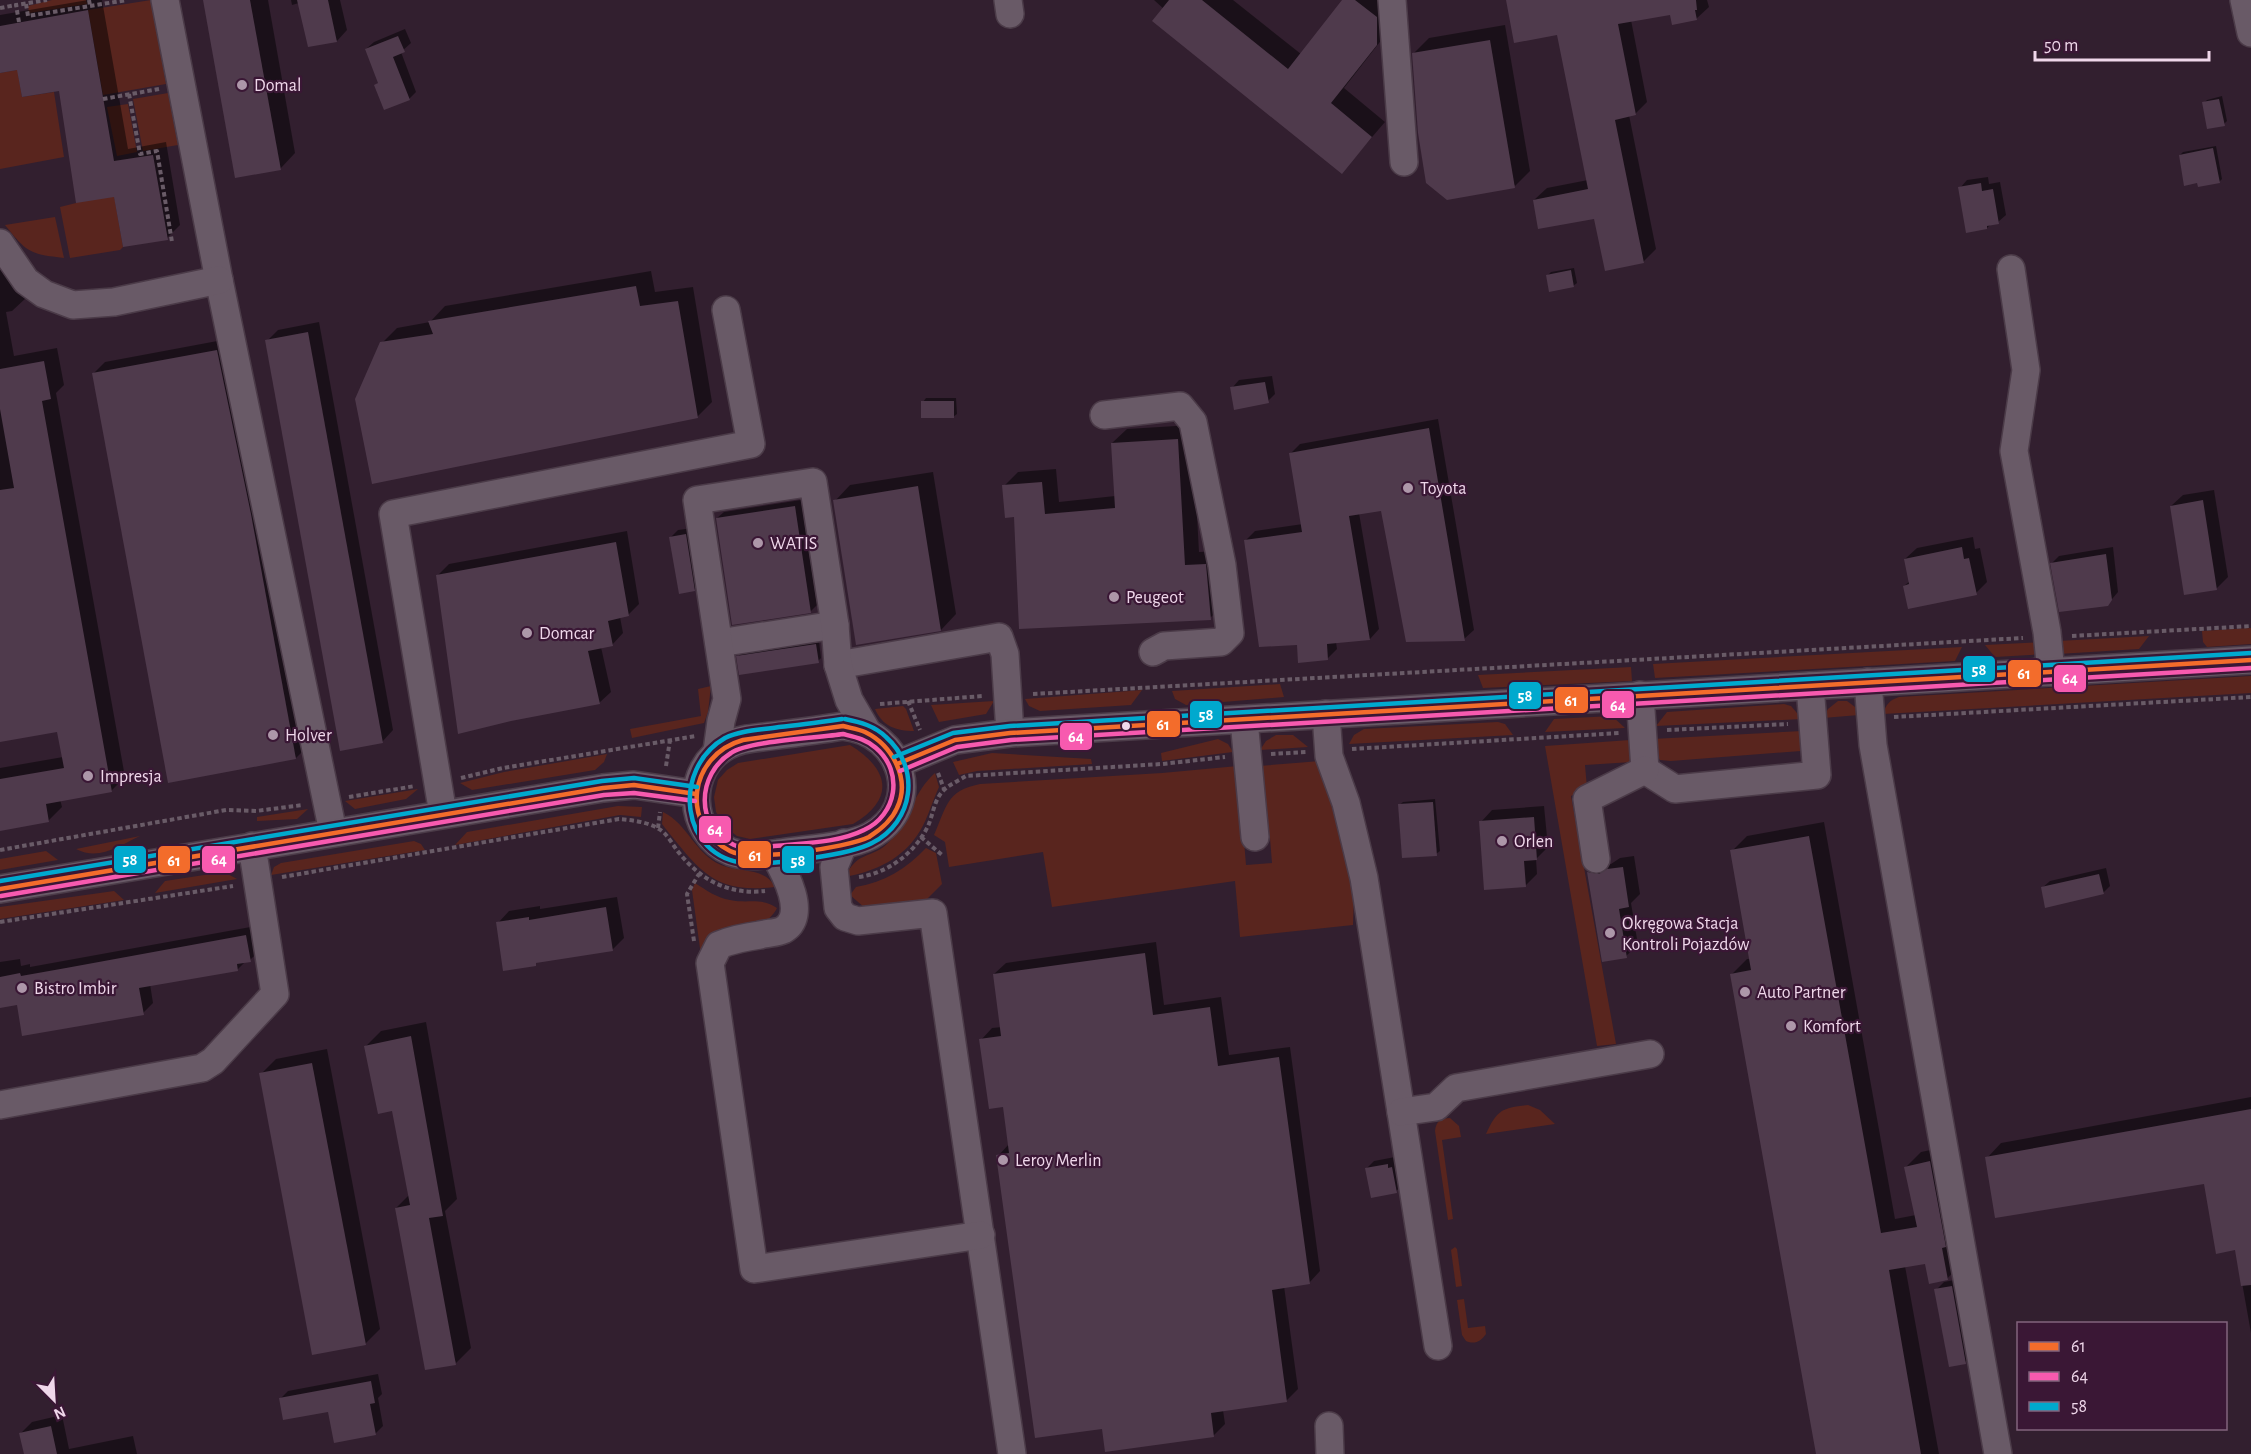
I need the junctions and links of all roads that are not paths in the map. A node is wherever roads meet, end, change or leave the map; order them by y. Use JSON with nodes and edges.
{"nodes":[{"id":1,"x":165,"y":0,"type":"edge"},
{"id":2,"x":1392,"y":0,"type":"edge"},
{"id":3,"x":2244,"y":0,"type":"edge"},
{"id":4,"x":2251,"y":33,"type":"edge"},
{"id":5,"x":1404,"y":162,"type":"dead end"},
{"id":6,"x":0,"y":243,"type":"edge"},
{"id":7,"x":2011,"y":269,"type":"dead end"},
{"id":8,"x":219,"y":280,"type":"junction"},
{"id":9,"x":726,"y":310,"type":"dead end"},
{"id":10,"x":1104,"y":415,"type":"dead end"},
{"id":11,"x":835,"y":626,"type":"junction"},
{"id":12,"x":719,"y":643,"type":"junction"},
{"id":13,"x":1153,"y":652,"type":"dead end"},
{"id":14,"x":2251,"y":660,"type":"edge"},
{"id":15,"x":838,"y":665,"type":"junction"},
{"id":16,"x":2051,"y":672,"type":"junction"},
{"id":17,"x":1868,"y":682,"type":"junction"},
{"id":18,"x":1810,"y":686,"type":"junction"},
{"id":19,"x":1640,"y":696,"type":"junction"},
{"id":20,"x":1326,"y":714,"type":"junction"},
{"id":21,"x":1244,"y":720,"type":"junction"},
{"id":22,"x":867,"y":731,"type":"junction"},
{"id":23,"x":1010,"y":734,"type":"junction"},
{"id":24,"x":717,"y":752,"type":"junction"},
{"id":25,"x":897,"y":764,"type":"junction"},
{"id":26,"x":1645,"y":770,"type":"junction"},
{"id":27,"x":696,"y":794,"type":"junction"},
{"id":28,"x":443,"y":814,"type":"junction"},
{"id":29,"x":333,"y":832,"type":"junction"},
{"id":30,"x":1255,"y":837,"type":"dead end"},
{"id":31,"x":844,"y":843,"type":"junction"},
{"id":32,"x":252,"y":846,"type":"junction"},
{"id":33,"x":774,"y":854,"type":"junction"},
{"id":34,"x":1596,"y":859,"type":"dead end"},
{"id":35,"x":0,"y":889,"type":"edge"},
{"id":36,"x":1650,"y":1054,"type":"dead end"},
{"id":37,"x":0,"y":1105,"type":"edge"},
{"id":38,"x":1401,"y":1112,"type":"junction"},
{"id":39,"x":981,"y":1235,"type":"junction"},
{"id":40,"x":1438,"y":1346,"type":"dead end"},
{"id":41,"x":1329,"y":1426,"type":"dead end"},
{"id":42,"x":1012,"y":1454,"type":"edge"},
{"id":43,"x":1330,"y":1454,"type":"edge"},
{"id":44,"x":1998,"y":1454,"type":"edge"}],
"edges":[{"from":1,"to":8,"type":"street"},
{"from":2,"to":5,"type":"street"},
{"from":3,"to":4,"type":"street"},
{"from":6,"to":8,"type":"street"},
{"from":7,"to":16,"type":"street"},
{"from":8,"to":29,"type":"street"},
{"from":9,"to":28,"type":"street"},
{"from":10,"to":13,"type":"street"},
{"from":11,"to":12,"type":"street"},
{"from":11,"to":12,"type":"street"},
{"from":11,"to":15,"type":"street"},
{"from":12,"to":24,"type":"street"},
{"from":14,"to":16,"type":"street"},
{"from":15,"to":22,"type":"street"},
{"from":15,"to":23,"type":"street"},
{"from":16,"to":17,"type":"street"},
{"from":17,"to":18,"type":"street"},
{"from":17,"to":44,"type":"street"},
{"from":18,"to":19,"type":"street"},
{"from":18,"to":26,"type":"street"},
{"from":19,"to":20,"type":"street"},
{"from":19,"to":26,"type":"street"},
{"from":20,"to":21,"type":"street"},
{"from":20,"to":38,"type":"street"},
{"from":21,"to":23,"type":"street"},
{"from":21,"to":30,"type":"street"},
{"from":22,"to":24,"type":"street"},
{"from":22,"to":25,"type":"street"},
{"from":23,"to":25,"type":"street"},
{"from":24,"to":27,"type":"street"},
{"from":25,"to":31,"type":"street"},
{"from":26,"to":34,"type":"street"},
{"from":27,"to":28,"type":"street"},
{"from":27,"to":33,"type":"street"},
{"from":28,"to":29,"type":"street"},
{"from":29,"to":32,"type":"street"},
{"from":31,"to":33,"type":"street"},
{"from":31,"to":39,"type":"street"},
{"from":32,"to":35,"type":"street"},
{"from":32,"to":37,"type":"street"},
{"from":33,"to":39,"type":"street"},
{"from":36,"to":38,"type":"street"},
{"from":38,"to":40,"type":"street"},
{"from":39,"to":42,"type":"street"},
{"from":41,"to":43,"type":"street"}]}
